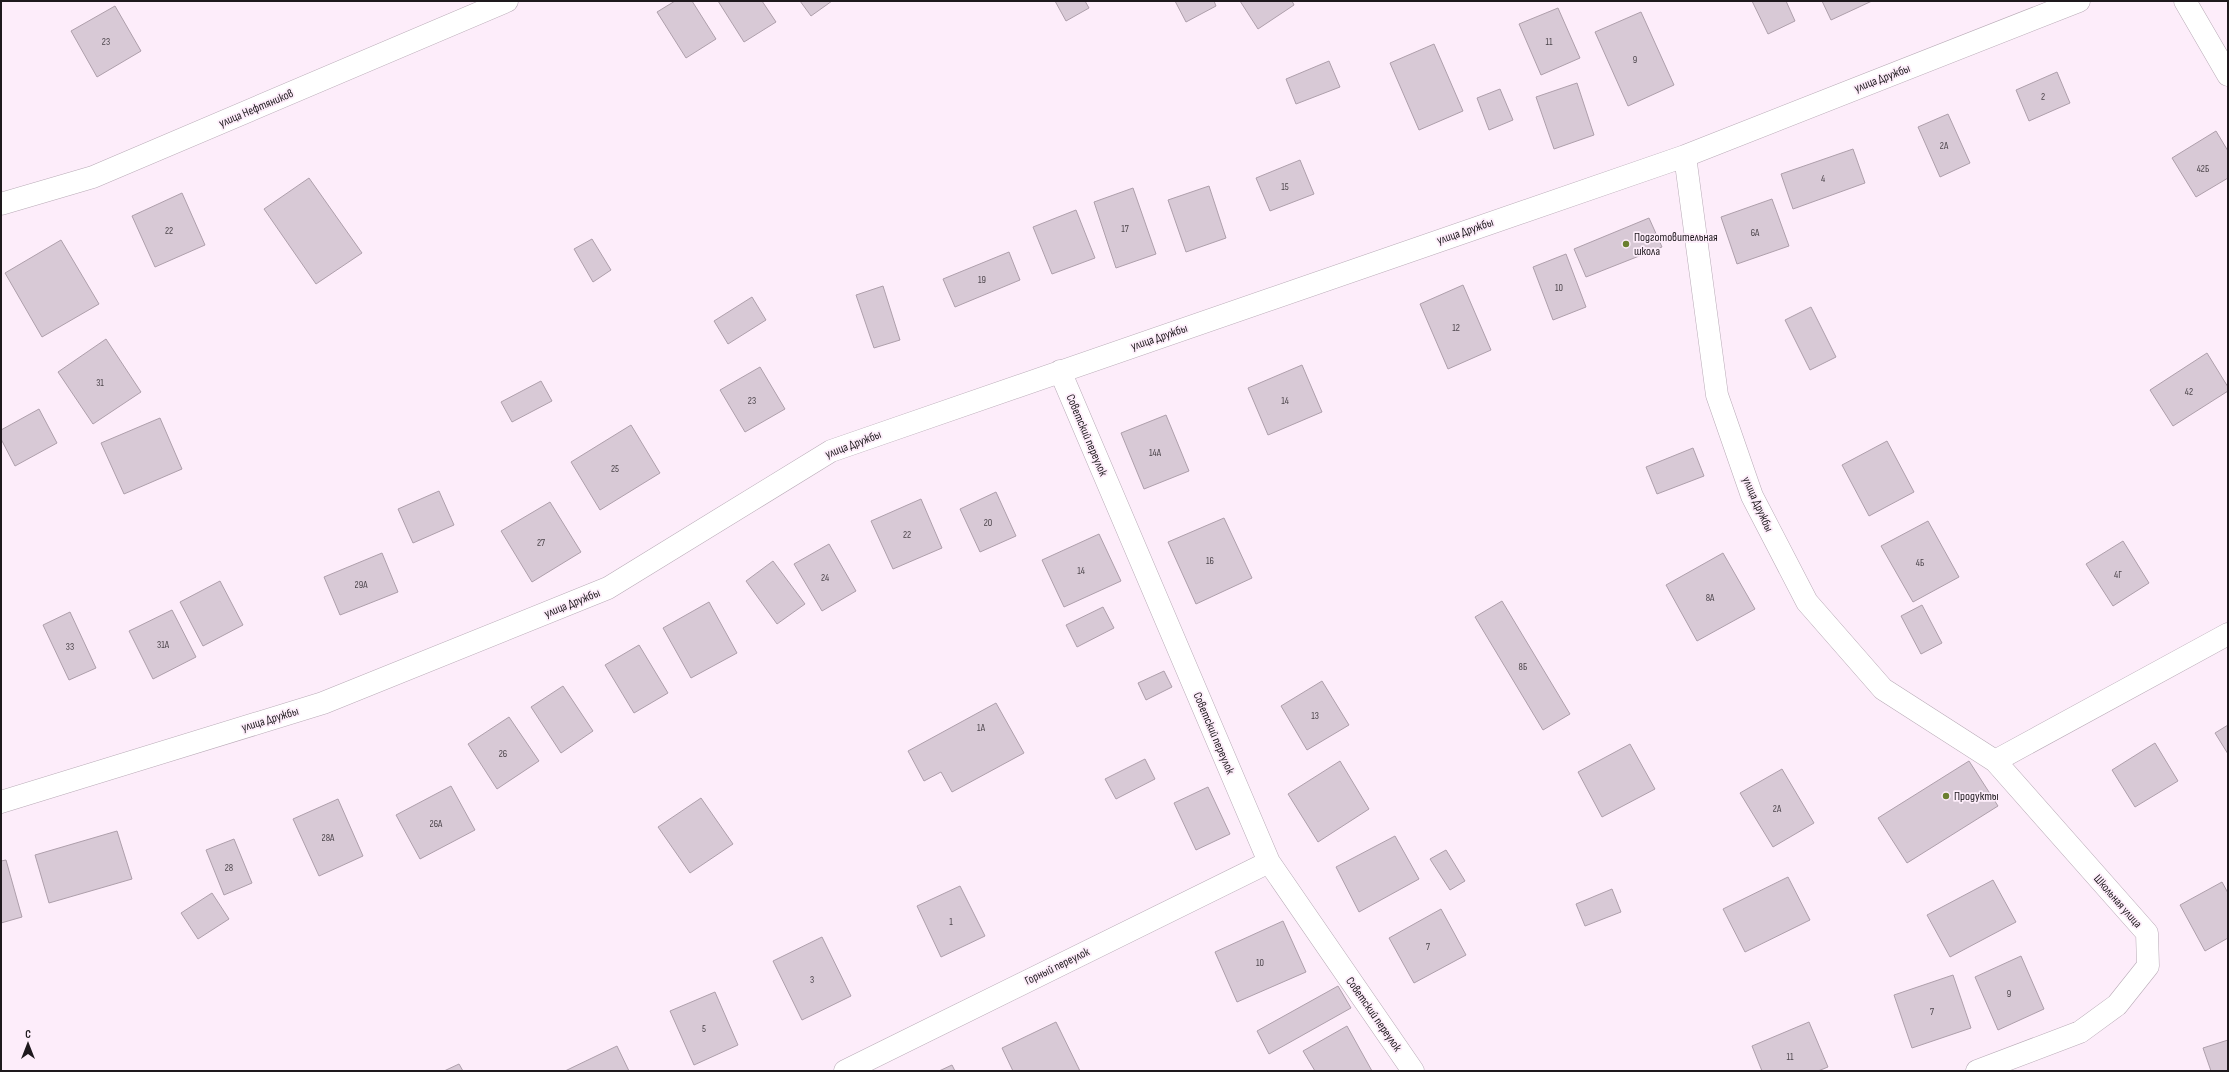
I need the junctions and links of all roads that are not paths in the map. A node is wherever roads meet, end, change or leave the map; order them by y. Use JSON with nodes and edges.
{"nodes":[{"id":1,"x":507,"y":1,"type":"edge"},
{"id":2,"x":2079,"y":1,"type":"edge"},
{"id":3,"x":2185,"y":1,"type":"edge"},
{"id":4,"x":2228,"y":75,"type":"edge"},
{"id":5,"x":1685,"y":156,"type":"junction"},
{"id":6,"x":1,"y":204,"type":"edge"},
{"id":7,"x":1060,"y":371,"type":"junction"},
{"id":8,"x":2228,"y":634,"type":"edge"},
{"id":9,"x":1995,"y":762,"type":"junction"},
{"id":10,"x":1,"y":802,"type":"edge"},
{"id":11,"x":1269,"y":862,"type":"junction"},
{"id":12,"x":850,"y":1070,"type":"edge"},
{"id":13,"x":1413,"y":1071,"type":"edge"},
{"id":14,"x":1977,"y":1071,"type":"edge"}],
"edges":[{"from":1,"to":6,"type":"street","name":"улица Нефтяников"},
{"from":2,"to":5,"type":"street","name":"улица Дружбы"},
{"from":3,"to":4,"type":"street"},
{"from":5,"to":7,"type":"street","name":"улица Дружбы"},
{"from":5,"to":9,"type":"street","name":"улица Дружбы"},
{"from":7,"to":10,"type":"street","name":"улица Дружбы"},
{"from":7,"to":11,"type":"street","name":"Советский переулок"},
{"from":8,"to":9,"type":"street"},
{"from":9,"to":14,"type":"street","name":"Школьная улица"},
{"from":11,"to":12,"type":"street","name":"Горный переулок"},
{"from":11,"to":13,"type":"street","name":"Советский переулок"}]}
